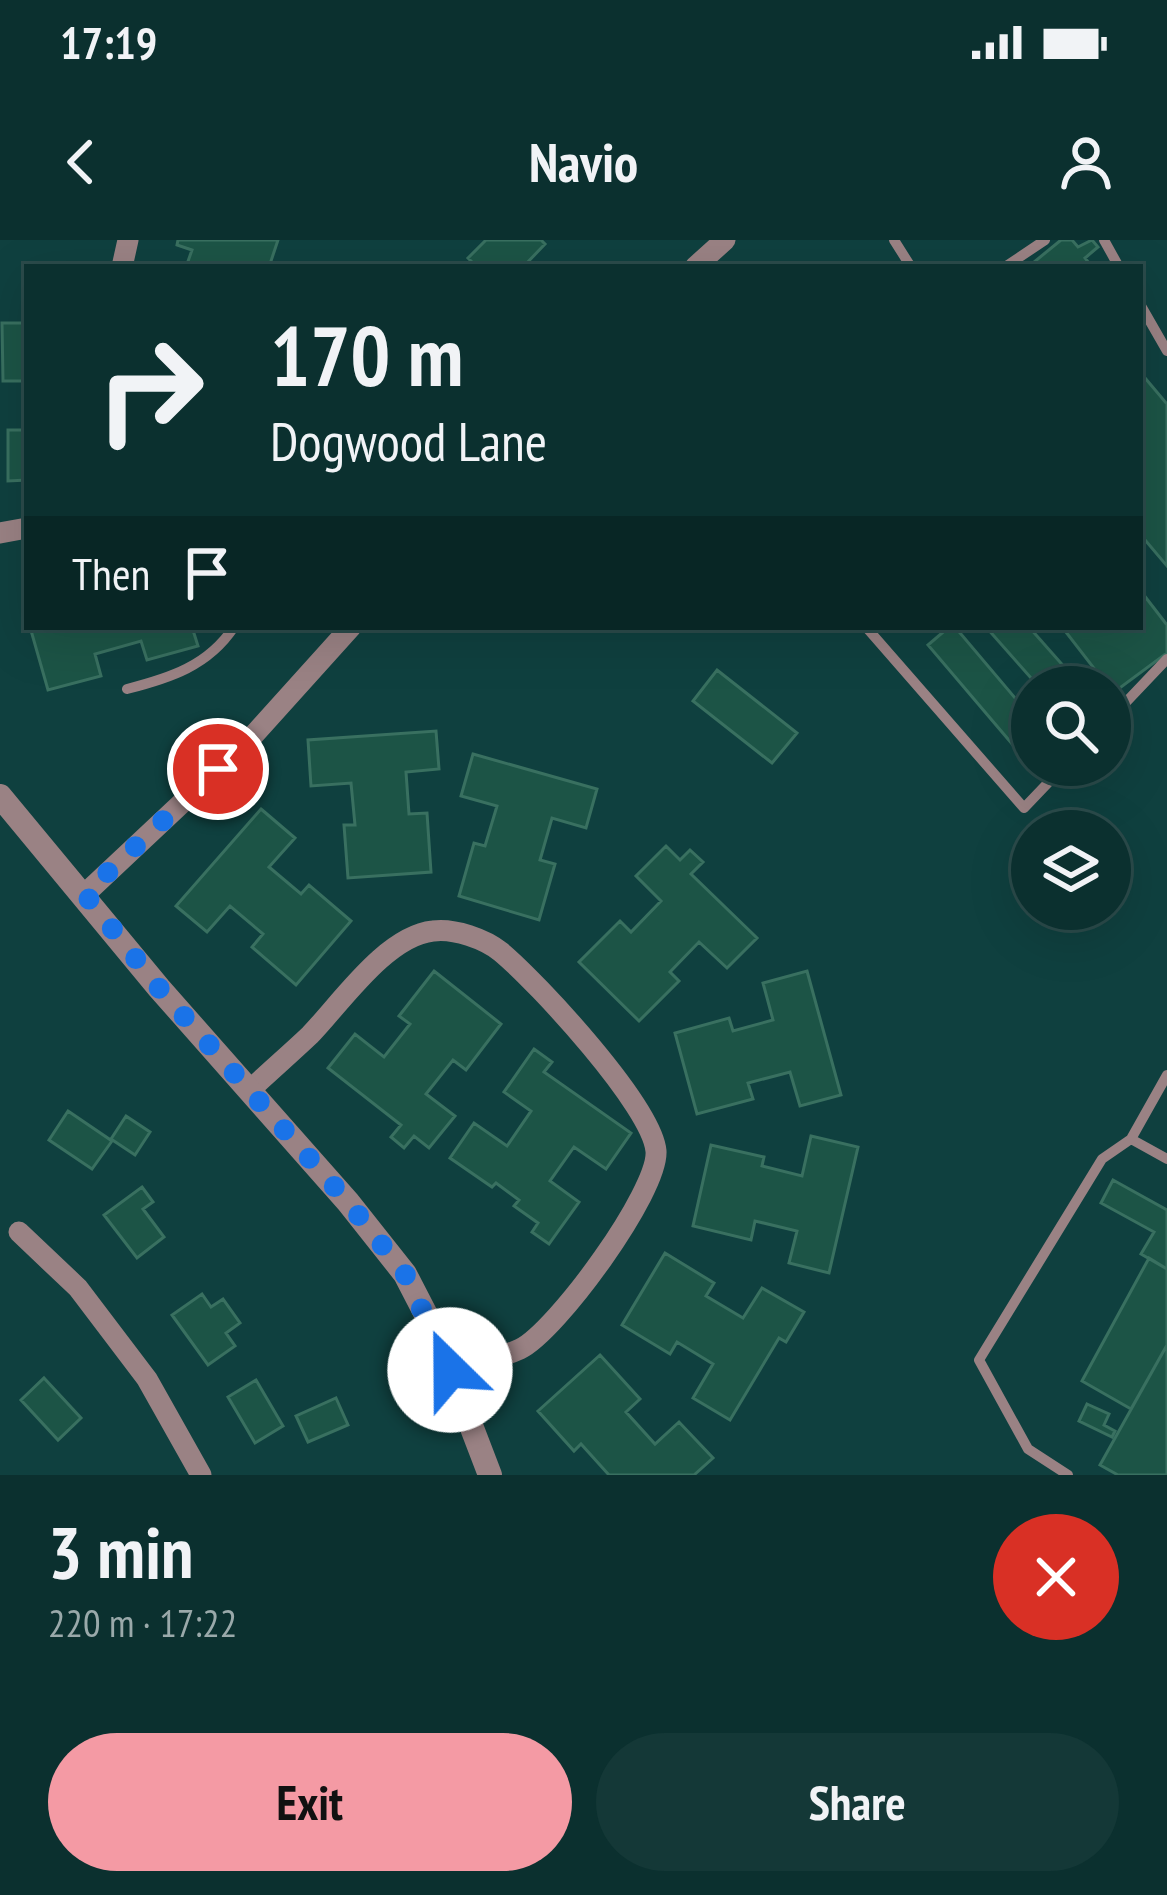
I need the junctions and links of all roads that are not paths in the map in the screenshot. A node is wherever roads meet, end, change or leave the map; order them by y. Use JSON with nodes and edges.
{"nodes":[{"id":1,"x":725,"y":240,"type":"edge"},
{"id":2,"x":1045,"y":240,"type":"edge"},
{"id":3,"x":698,"y":264,"type":"edge"},
{"id":4,"x":1009,"y":264,"type":"edge"},
{"id":5,"x":1143,"y":309,"type":"edge"},
{"id":6,"x":1167,"y":351,"type":"edge"},
{"id":7,"x":232,"y":630,"type":"edge"},
{"id":8,"x":348,"y":630,"type":"edge"},
{"id":9,"x":869,"y":630,"type":"edge"},
{"id":10,"x":1167,"y":659,"type":"edge"},
{"id":11,"x":127,"y":689,"type":"dead end"},
{"id":12,"x":1131,"y":696,"type":"edge"},
{"id":13,"x":1045,"y":786,"type":"edge"},
{"id":14,"x":0,"y":796,"type":"edge"},
{"id":15,"x":85,"y":894,"type":"junction"},
{"id":16,"x":1167,"y":1075,"type":"edge"},
{"id":17,"x":250,"y":1090,"type":"junction"},
{"id":18,"x":1131,"y":1139,"type":"junction"},
{"id":19,"x":1167,"y":1159,"type":"edge"},
{"id":20,"x":20,"y":1232,"type":"dead end"},
{"id":21,"x":450,"y":1370,"type":"junction"},
{"id":22,"x":200,"y":1475,"type":"edge"},
{"id":23,"x":490,"y":1475,"type":"edge"},
{"id":24,"x":1068,"y":1475,"type":"edge"}],
"edges":[{"from":1,"to":3,"type":"street"},
{"from":2,"to":4,"type":"lane"},
{"from":5,"to":6,"type":"lane"},
{"from":7,"to":11,"type":"lane"},
{"from":8,"to":15,"type":"street"},
{"from":9,"to":13,"type":"lane"},
{"from":10,"to":12,"type":"lane"},
{"from":14,"to":15,"type":"street"},
{"from":15,"to":17,"type":"street"},
{"from":16,"to":18,"type":"lane"},
{"from":17,"to":21,"type":"street"},
{"from":17,"to":21,"type":"street"},
{"from":18,"to":19,"type":"lane"},
{"from":18,"to":24,"type":"lane"},
{"from":20,"to":22,"type":"street"},
{"from":21,"to":23,"type":"street"}]}
